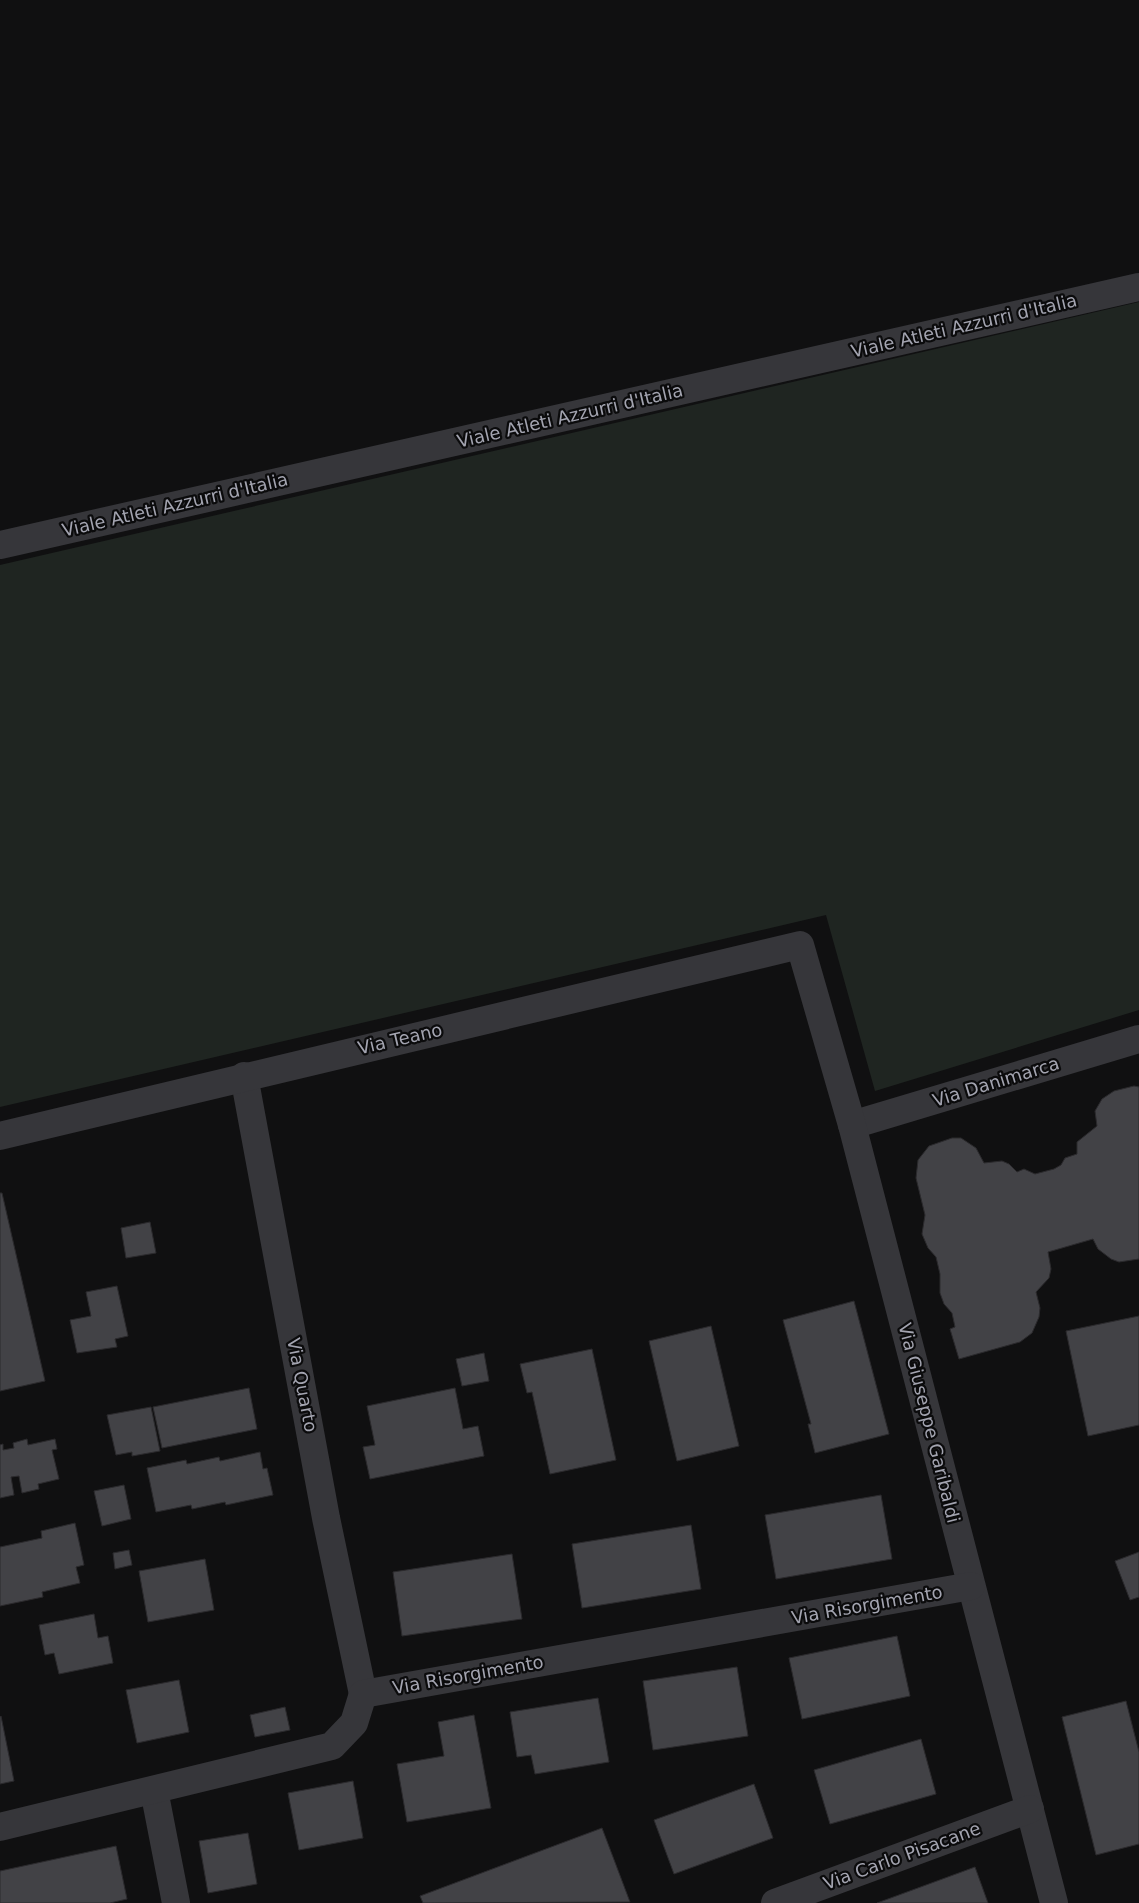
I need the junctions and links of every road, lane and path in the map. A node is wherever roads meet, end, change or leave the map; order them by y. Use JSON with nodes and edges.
{"nodes":[{"id":1,"x":1139,"y":286,"type":"edge"},
{"id":2,"x":0,"y":545,"type":"edge"},
{"id":3,"x":800,"y":945,"type":"joint"},
{"id":4,"x":1139,"y":1039,"type":"edge"},
{"id":5,"x":244,"y":1076,"type":"junction"},
{"id":6,"x":852,"y":1125,"type":"junction"},
{"id":7,"x":0,"y":1136,"type":"edge"},
{"id":8,"x":972,"y":1586,"type":"junction"},
{"id":9,"x":363,"y":1694,"type":"junction"},
{"id":10,"x":154,"y":1790,"type":"junction"},
{"id":11,"x":1030,"y":1809,"type":"junction"},
{"id":12,"x":0,"y":1827,"type":"edge"},
{"id":13,"x":176,"y":1903,"type":"edge"},
{"id":14,"x":775,"y":1903,"type":"edge"},
{"id":15,"x":1054,"y":1903,"type":"edge"}],
"edges":[{"from":1,"to":2,"type":"street","name":"Viale Atleti Azzurri d'Italia"},
{"from":3,"to":5,"type":"street","name":"Via Teano"},
{"from":3,"to":6,"type":"street","name":"Via Giuseppe Garibaldi"},
{"from":4,"to":6,"type":"street","name":"Via Danimarca"},
{"from":5,"to":7,"type":"street","name":"Via Teano"},
{"from":5,"to":9,"type":"street","name":"Via Quarto"},
{"from":6,"to":8,"type":"street","name":"Via Giuseppe Garibaldi"},
{"from":8,"to":9,"type":"street","name":"Via Risorgimento"},
{"from":8,"to":11,"type":"street","name":"Via Giuseppe Garibaldi"},
{"from":9,"to":10,"type":"street"},
{"from":10,"to":12,"type":"street"},
{"from":10,"to":13,"type":"street"},
{"from":11,"to":14,"type":"street","name":"Via Carlo Pisacane"},
{"from":11,"to":15,"type":"street","name":"Via Giuseppe Garibaldi"}]}
